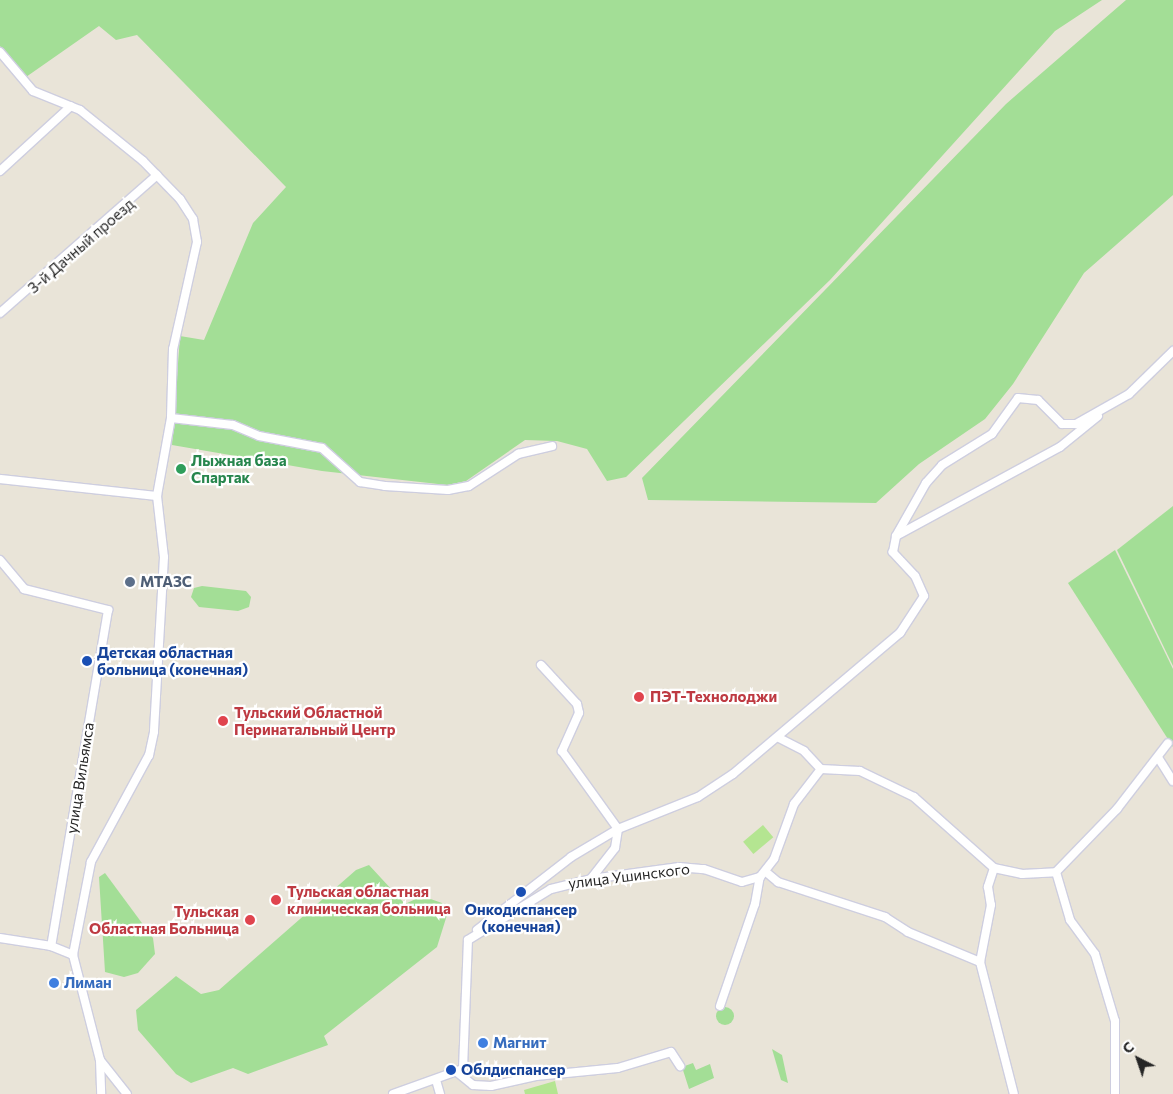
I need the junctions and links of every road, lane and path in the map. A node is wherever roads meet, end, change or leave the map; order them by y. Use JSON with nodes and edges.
{"nodes":[{"id":1,"x":0,"y":52,"type":"edge"},
{"id":2,"x":71,"y":106,"type":"junction"},
{"id":3,"x":0,"y":171,"type":"edge"},
{"id":4,"x":157,"y":175,"type":"junction"},
{"id":5,"x":1,"y":314,"type":"edge"},
{"id":6,"x":1173,"y":351,"type":"edge"},
{"id":7,"x":1113,"y":405,"type":"junction"},
{"id":8,"x":170,"y":418,"type":"junction"},
{"id":9,"x":552,"y":446,"type":"dead end"},
{"id":10,"x":0,"y":479,"type":"edge"},
{"id":11,"x":157,"y":496,"type":"junction"},
{"id":12,"x":896,"y":536,"type":"junction"},
{"id":13,"x":0,"y":560,"type":"edge"},
{"id":14,"x":541,"y":665,"type":"dead end"},
{"id":15,"x":779,"y":738,"type":"junction"},
{"id":16,"x":1168,"y":743,"type":"dead end"},
{"id":17,"x":1159,"y":759,"type":"junction"},
{"id":18,"x":821,"y":770,"type":"junction"},
{"id":19,"x":1173,"y":781,"type":"edge"},
{"id":20,"x":618,"y":829,"type":"junction"},
{"id":21,"x":992,"y":867,"type":"junction"},
{"id":22,"x":1056,"y":872,"type":"junction"},
{"id":23,"x":763,"y":875,"type":"junction"},
{"id":24,"x":591,"y":879,"type":"junction"},
{"id":25,"x":742,"y":882,"type":"junction"},
{"id":26,"x":757,"y":898,"type":"junction"},
{"id":27,"x":474,"y":934,"type":"junction"},
{"id":28,"x":0,"y":938,"type":"edge"},
{"id":29,"x":51,"y":946,"type":"junction"},
{"id":30,"x":73,"y":955,"type":"junction"},
{"id":31,"x":980,"y":962,"type":"junction"},
{"id":32,"x":720,"y":1006,"type":"dead end"},
{"id":33,"x":100,"y":1060,"type":"junction"},
{"id":34,"x":680,"y":1066,"type":"dead end"},
{"id":35,"x":458,"y":1073,"type":"junction"},
{"id":36,"x":436,"y":1080,"type":"junction"},
{"id":37,"x":102,"y":1081,"type":"junction"},
{"id":38,"x":119,"y":1083,"type":"junction"},
{"id":39,"x":101,"y":1094,"type":"edge"},
{"id":40,"x":127,"y":1094,"type":"edge"},
{"id":41,"x":393,"y":1094,"type":"edge"},
{"id":42,"x":440,"y":1094,"type":"edge"},
{"id":43,"x":1014,"y":1094,"type":"edge"},
{"id":44,"x":1115,"y":1094,"type":"edge"}],
"edges":[{"from":1,"to":2,"type":"street"},
{"from":2,"to":3,"type":"street"},
{"from":2,"to":4,"type":"street"},
{"from":4,"to":5,"type":"street","name":"3-й Дачный проезд"},
{"from":4,"to":8,"type":"street"},
{"from":6,"to":7,"type":"street"},
{"from":7,"to":12,"type":"street"},
{"from":7,"to":12,"type":"street"},
{"from":8,"to":9,"type":"street"},
{"from":8,"to":11,"type":"street"},
{"from":10,"to":11,"type":"street"},
{"from":11,"to":30,"type":"street"},
{"from":12,"to":15,"type":"street"},
{"from":13,"to":29,"type":"street","name":"улица Вильямса"},
{"from":14,"to":20,"type":"street"},
{"from":15,"to":18,"type":"street"},
{"from":15,"to":20,"type":"street"},
{"from":16,"to":17,"type":"street"},
{"from":17,"to":19,"type":"street"},
{"from":17,"to":22,"type":"street"},
{"from":18,"to":21,"type":"street"},
{"from":18,"to":23,"type":"street"},
{"from":20,"to":24,"type":"street"},
{"from":20,"to":27,"type":"street"},
{"from":21,"to":22,"type":"street"},
{"from":21,"to":31,"type":"street"},
{"from":22,"to":44,"type":"street"},
{"from":23,"to":25,"type":"street","name":"улица Ушинского"},
{"from":23,"to":26,"type":"street"},
{"from":23,"to":31,"type":"street"},
{"from":24,"to":25,"type":"street","name":"улица Ушинского"},
{"from":24,"to":27,"type":"street","name":"улица Ушинского"},
{"from":25,"to":26,"type":"street"},
{"from":26,"to":32,"type":"street"},
{"from":27,"to":35,"type":"street"},
{"from":28,"to":29,"type":"street"},
{"from":29,"to":30,"type":"street"},
{"from":30,"to":33,"type":"street"},
{"from":31,"to":43,"type":"street"},
{"from":33,"to":37,"type":"street"},
{"from":33,"to":38,"type":"street"},
{"from":34,"to":35,"type":"street"},
{"from":35,"to":36,"type":"street"},
{"from":36,"to":41,"type":"street"},
{"from":36,"to":42,"type":"street"},
{"from":37,"to":38,"type":"street"},
{"from":37,"to":39,"type":"street"},
{"from":38,"to":40,"type":"street"}]}
